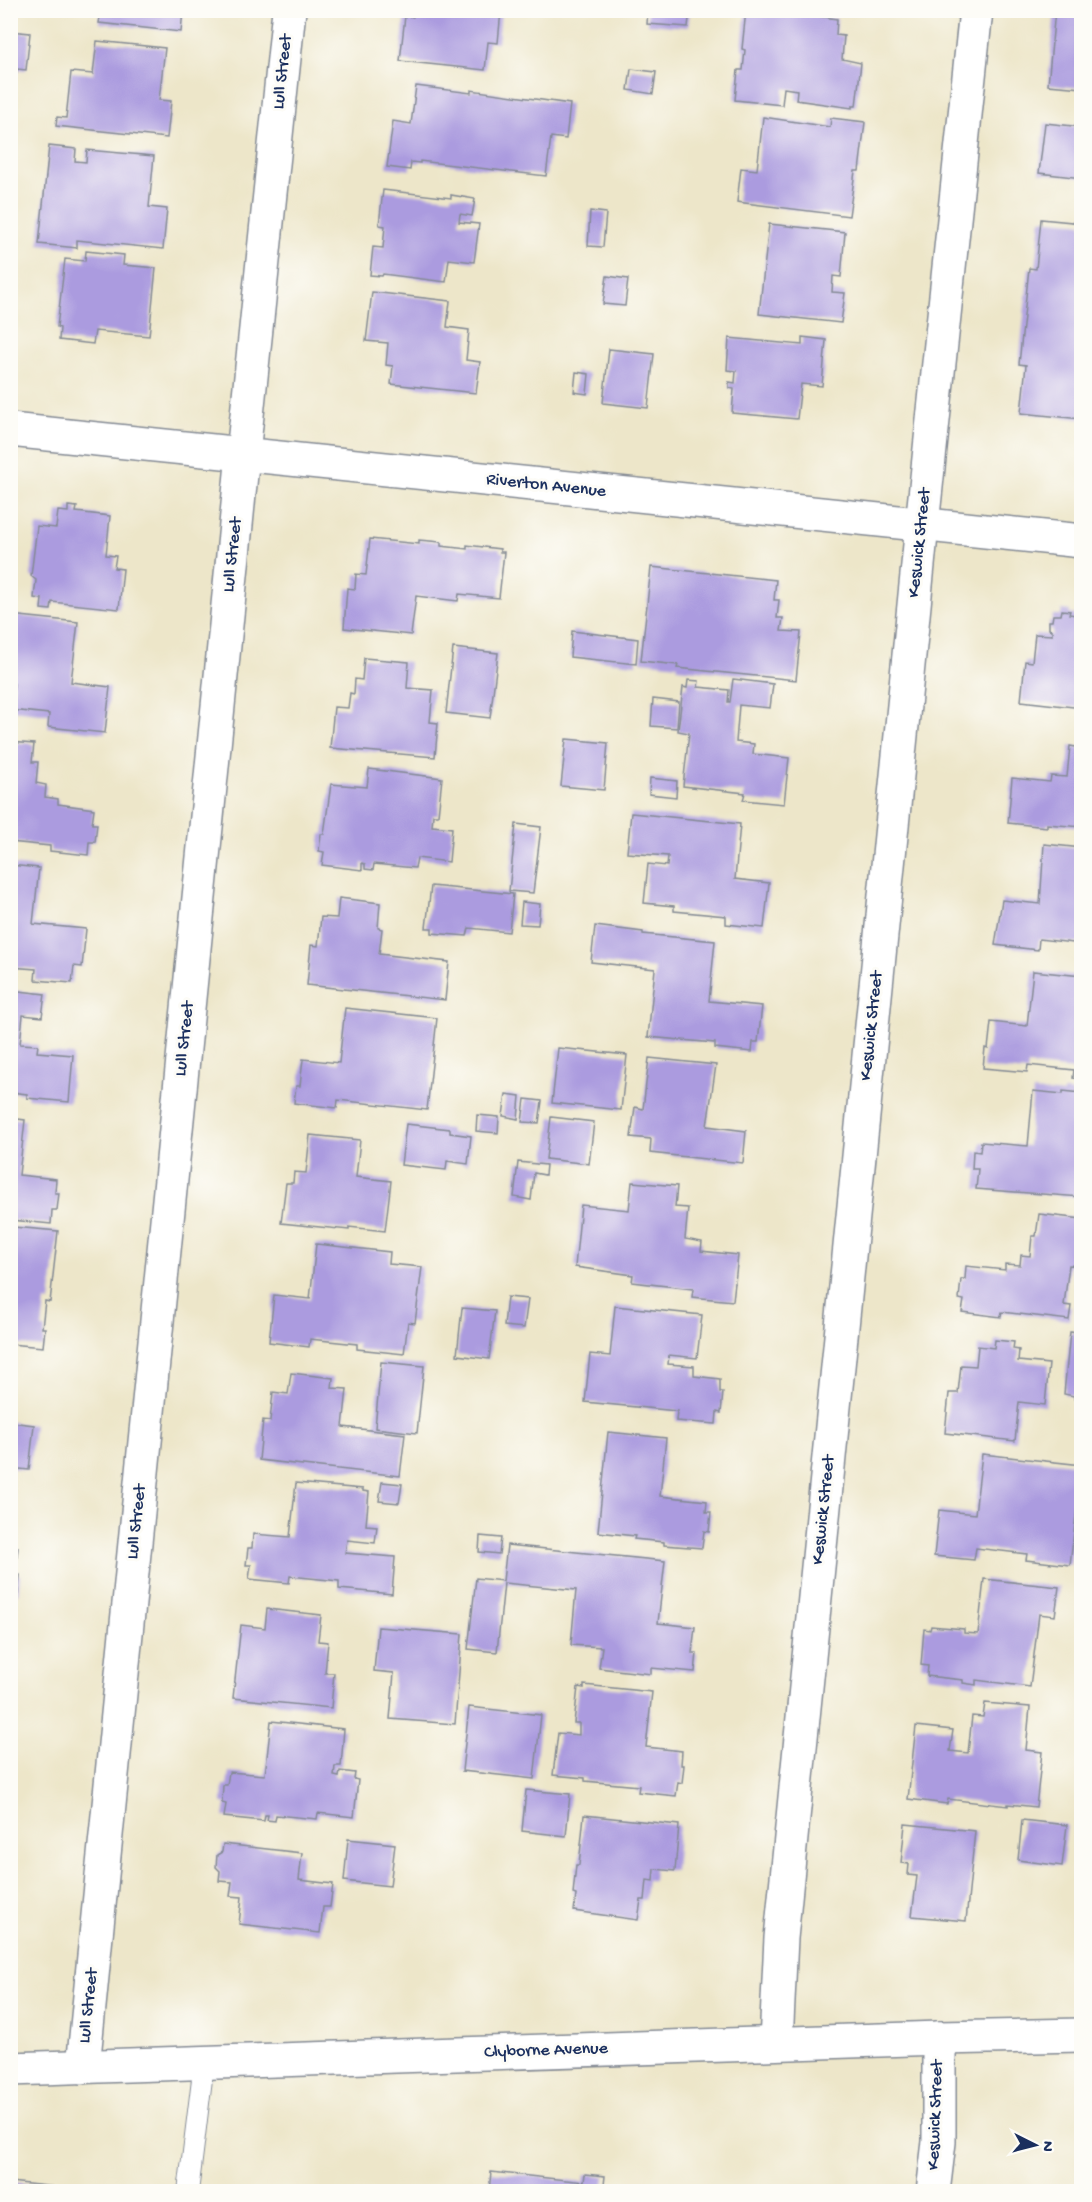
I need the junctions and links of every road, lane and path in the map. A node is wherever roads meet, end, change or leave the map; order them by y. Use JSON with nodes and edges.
{"nodes":[{"id":1,"x":289,"y":10,"type":"edge"},
{"id":2,"x":976,"y":10,"type":"edge"},
{"id":3,"x":10,"y":430,"type":"edge"},
{"id":4,"x":243,"y":454,"type":"junction"},
{"id":5,"x":922,"y":525,"type":"junction"},
{"id":6,"x":1082,"y":541,"type":"edge"},
{"id":7,"x":1082,"y":2035,"type":"edge"},
{"id":8,"x":939,"y":2038,"type":"junction"},
{"id":9,"x":776,"y":2043,"type":"junction"},
{"id":10,"x":204,"y":2063,"type":"junction"},
{"id":11,"x":83,"y":2067,"type":"junction"},
{"id":12,"x":10,"y":2068,"type":"edge"},
{"id":13,"x":188,"y":2192,"type":"edge"},
{"id":14,"x":933,"y":2192,"type":"edge"}],
"edges":[{"from":1,"to":4,"type":"street","name":"Lull Street"},
{"from":2,"to":5,"type":"street","name":"Keswick Street"},
{"from":3,"to":4,"type":"street","name":"Riverton Avenue"},
{"from":4,"to":5,"type":"street","name":"Riverton Avenue"},
{"from":4,"to":11,"type":"street","name":"Lull Street"},
{"from":5,"to":6,"type":"street","name":"Riverton Avenue"},
{"from":5,"to":9,"type":"street","name":"Keswick Street"},
{"from":7,"to":8,"type":"street","name":"Clyborne Avenue"},
{"from":8,"to":9,"type":"street","name":"Clyborne Avenue"},
{"from":8,"to":14,"type":"street","name":"Keswick Street"},
{"from":9,"to":10,"type":"street","name":"Clyborne Avenue"},
{"from":10,"to":11,"type":"street","name":"Clyborne Avenue"},
{"from":10,"to":13,"type":"lane"},
{"from":11,"to":12,"type":"street","name":"Clyborne Avenue"}]}
